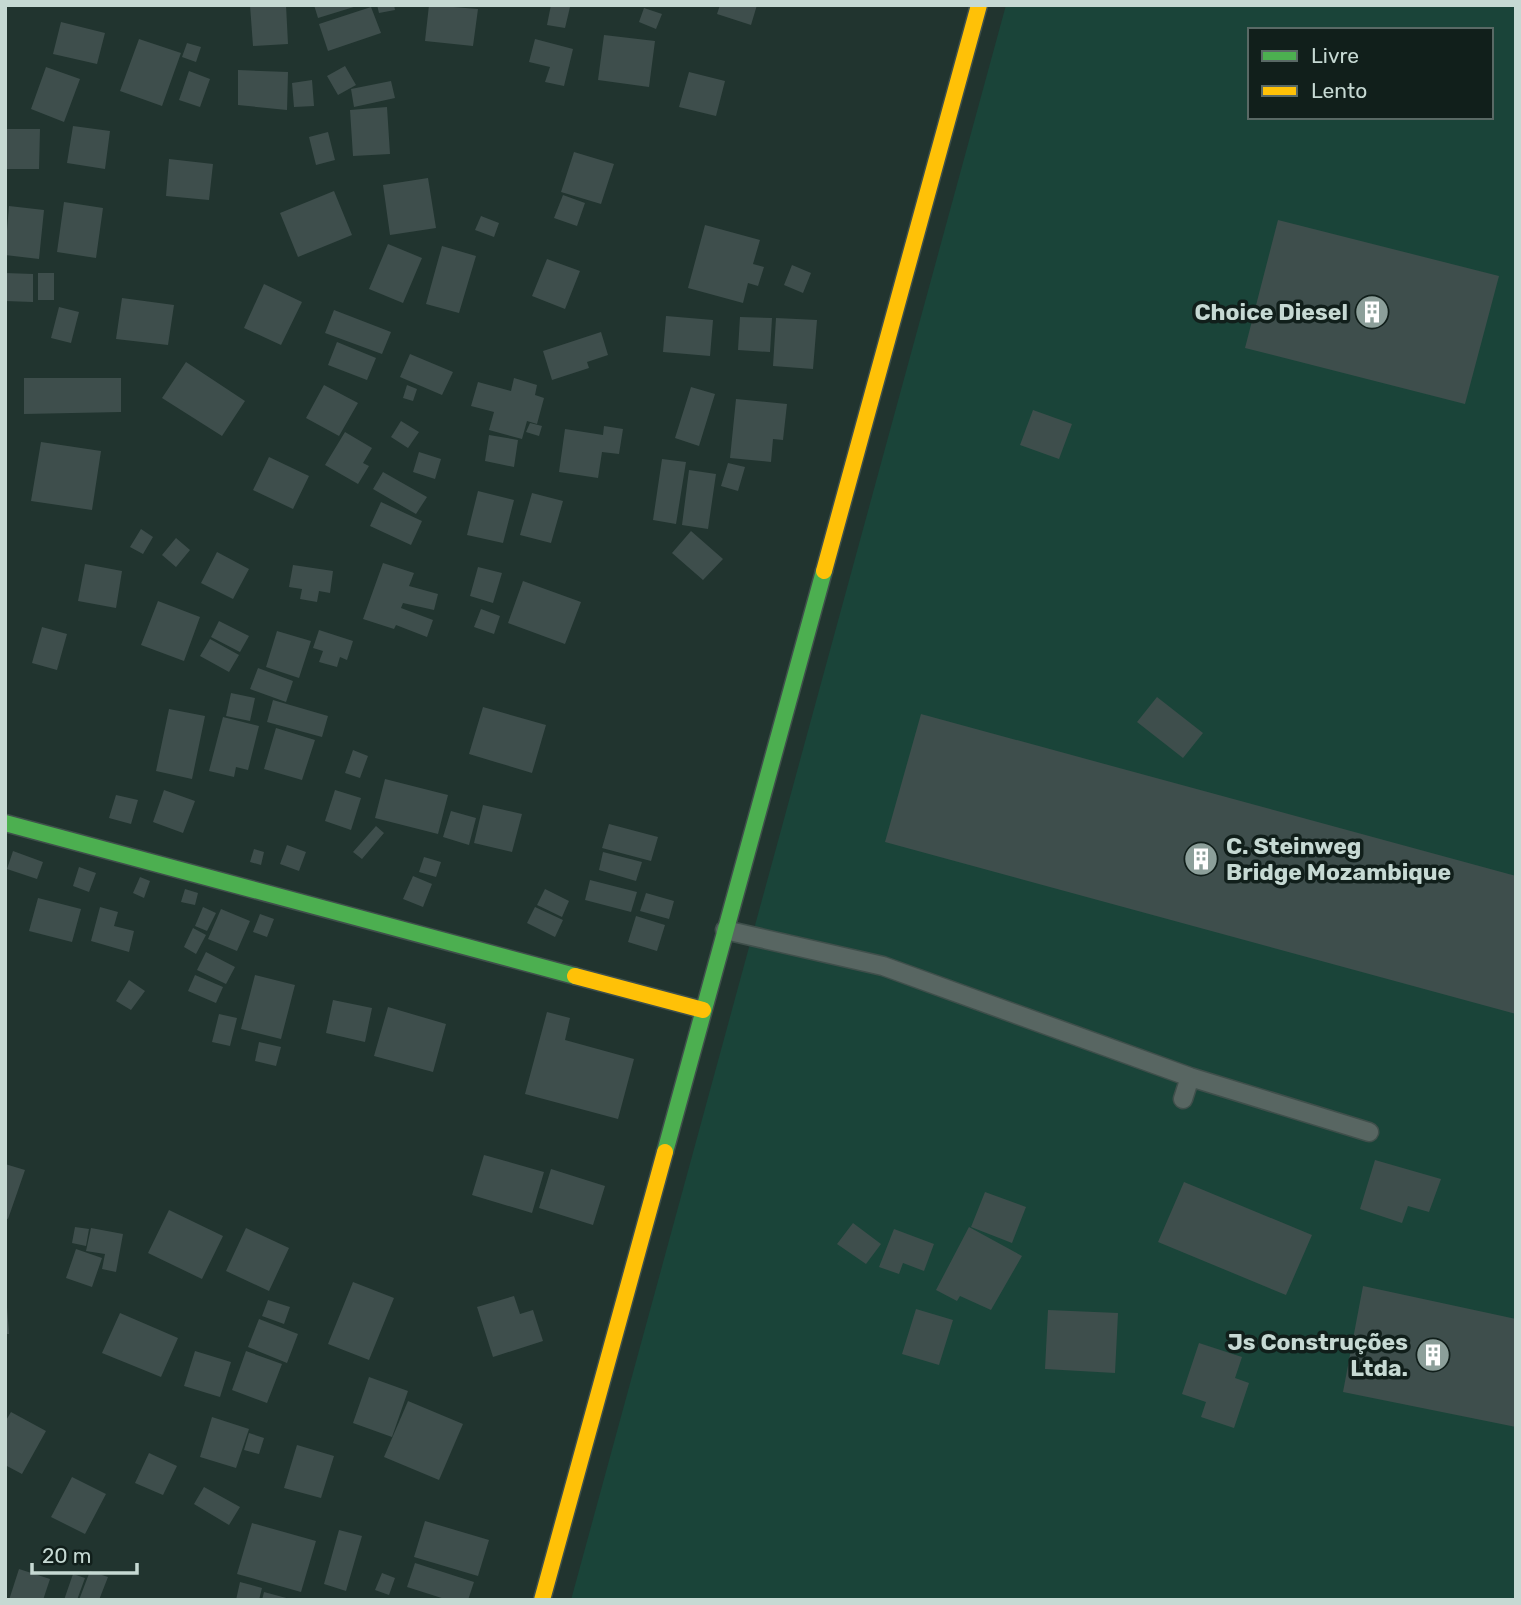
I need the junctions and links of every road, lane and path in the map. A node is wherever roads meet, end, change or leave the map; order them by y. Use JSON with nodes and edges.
{"nodes":[{"id":1,"x":979,"y":5,"type":"edge"},
{"id":2,"x":5,"y":823,"type":"edge"},
{"id":3,"x":725,"y":930,"type":"junction"},
{"id":4,"x":703,"y":1010,"type":"junction"},
{"id":5,"x":1190,"y":1077,"type":"junction"},
{"id":6,"x":1183,"y":1099,"type":"dead end"},
{"id":7,"x":1369,"y":1132,"type":"dead end"},
{"id":8,"x":542,"y":1600,"type":"edge"}],
"edges":[{"from":1,"to":3,"type":"main road"},
{"from":2,"to":4,"type":"main road"},
{"from":3,"to":4,"type":"main road"},
{"from":3,"to":5,"type":"lane"},
{"from":4,"to":8,"type":"main road"},
{"from":5,"to":6,"type":"lane"},
{"from":5,"to":7,"type":"lane"}]}
